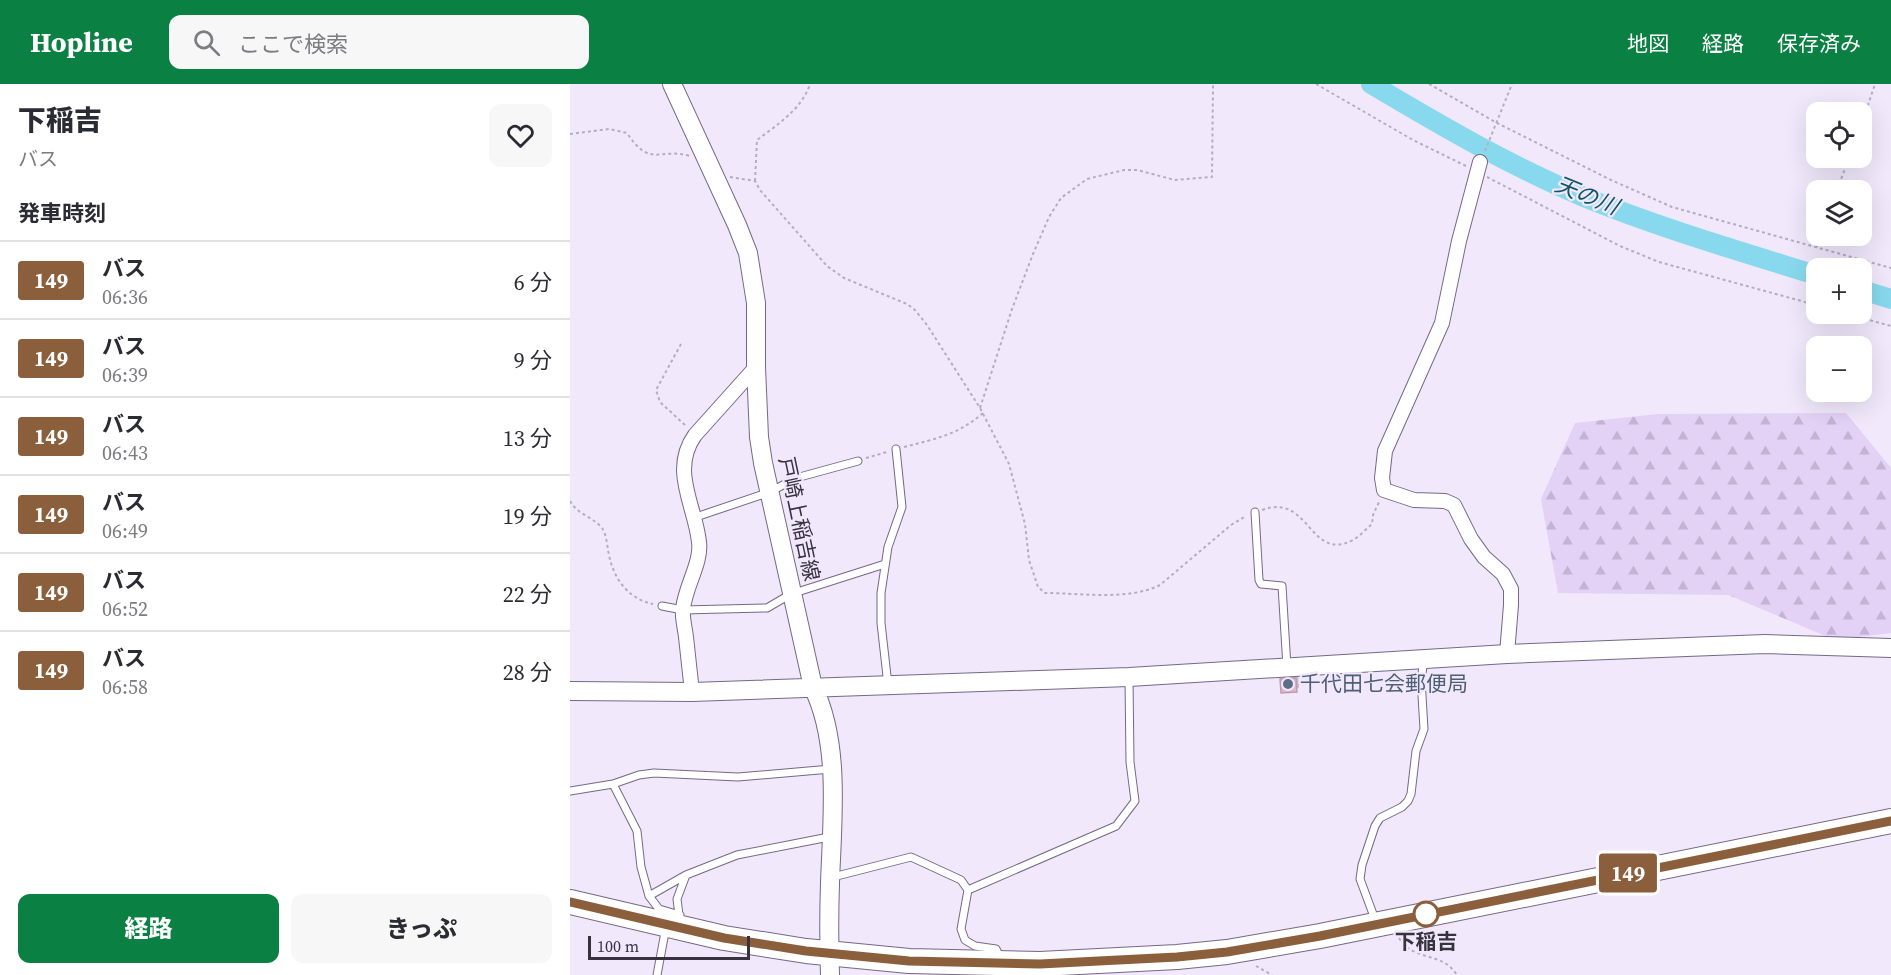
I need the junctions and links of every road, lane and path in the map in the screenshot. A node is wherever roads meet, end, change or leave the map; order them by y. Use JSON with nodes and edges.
{"nodes":[{"id":1,"x":672,"y":84,"type":"edge"},
{"id":2,"x":810,"y":84,"type":"edge"},
{"id":3,"x":1213,"y":84,"type":"edge"},
{"id":4,"x":1316,"y":84,"type":"edge"},
{"id":5,"x":1429,"y":84,"type":"edge"},
{"id":6,"x":1512,"y":84,"type":"edge"},
{"id":7,"x":1875,"y":84,"type":"edge"},
{"id":8,"x":1869,"y":102,"type":"edge"},
{"id":9,"x":1496,"y":125,"type":"junction"},
{"id":10,"x":570,"y":134,"type":"edge"},
{"id":11,"x":1479,"y":167,"type":"junction"},
{"id":12,"x":711,"y":169,"type":"junction"},
{"id":13,"x":755,"y":181,"type":"junction"},
{"id":14,"x":1817,"y":247,"type":"joint"},
{"id":15,"x":1891,"y":268,"type":"edge"},
{"id":16,"x":1806,"y":302,"type":"edge"},
{"id":17,"x":1872,"y":321,"type":"edge"},
{"id":18,"x":1891,"y":326,"type":"edge"},
{"id":19,"x":681,"y":344,"type":"dead end"},
{"id":20,"x":756,"y":367,"type":"junction"},
{"id":21,"x":980,"y":408,"type":"junction"},
{"id":22,"x":982,"y":413,"type":"junction"},
{"id":23,"x":695,"y":435,"type":"junction"},
{"id":24,"x":896,"y":449,"type":"junction"},
{"id":25,"x":858,"y":461,"type":"joint"},
{"id":26,"x":1384,"y":490,"type":"junction"},
{"id":27,"x":770,"y":492,"type":"junction"},
{"id":28,"x":570,"y":501,"type":"edge"},
{"id":29,"x":1256,"y":512,"type":"junction"},
{"id":30,"x":693,"y":518,"type":"junction"},
{"id":31,"x":885,"y":564,"type":"junction"},
{"id":32,"x":791,"y":594,"type":"junction"},
{"id":33,"x":662,"y":606,"type":"joint"},
{"id":34,"x":683,"y":610,"type":"junction"},
{"id":35,"x":1891,"y":648,"type":"edge"},
{"id":36,"x":1507,"y":654,"type":"junction"},
{"id":37,"x":1425,"y":659,"type":"junction"},
{"id":38,"x":1287,"y":668,"type":"junction"},
{"id":39,"x":1129,"y":677,"type":"junction"},
{"id":40,"x":888,"y":685,"type":"junction"},
{"id":41,"x":813,"y":687,"type":"junction"},
{"id":42,"x":570,"y":691,"type":"edge"},
{"id":43,"x":692,"y":692,"type":"junction"},
{"id":44,"x":831,"y":769,"type":"junction"},
{"id":45,"x":613,"y":784,"type":"junction"},
{"id":46,"x":570,"y":791,"type":"edge"},
{"id":47,"x":1891,"y":821,"type":"edge"},
{"id":48,"x":832,"y":837,"type":"junction"},
{"id":49,"x":686,"y":875,"type":"junction"},
{"id":50,"x":830,"y":878,"type":"junction"},
{"id":51,"x":968,"y":890,"type":"junction"},
{"id":52,"x":648,"y":896,"type":"junction"},
{"id":53,"x":570,"y":902,"type":"edge"},
{"id":54,"x":1386,"y":922,"type":"junction"},
{"id":55,"x":676,"y":923,"type":"junction"},
{"id":56,"x":830,"y":964,"type":"edge"},
{"id":57,"x":1006,"y":966,"type":"junction"},
{"id":58,"x":657,"y":975,"type":"edge"},
{"id":59,"x":1457,"y":975,"type":"edge"}],
"edges":[{"from":1,"to":12,"type":"street","name":"戸崎上稲吉線"},
{"from":2,"to":13,"type":"path"},
{"from":3,"to":21,"type":"path"},
{"from":4,"to":11,"type":"path"},
{"from":5,"to":9,"type":"path"},
{"from":6,"to":9,"type":"path"},
{"from":7,"to":8,"type":"path"},
{"from":9,"to":11,"type":"path"},
{"from":9,"to":14,"type":"path"},
{"from":10,"to":12,"type":"path"},
{"from":11,"to":16,"type":"path"},
{"from":11,"to":26,"type":"street"},
{"from":12,"to":13,"type":"path"},
{"from":12,"to":20,"type":"street","name":"戸崎上稲吉線"},
{"from":13,"to":21,"type":"path"},
{"from":14,"to":15,"type":"path"},
{"from":17,"to":18,"type":"path"},
{"from":19,"to":23,"type":"path"},
{"from":20,"to":23,"type":"street"},
{"from":20,"to":27,"type":"street","name":"戸崎上稲吉線"},
{"from":21,"to":22,"type":"path"},
{"from":22,"to":24,"type":"path"},
{"from":22,"to":29,"type":"path"},
{"from":23,"to":30,"type":"street"},
{"from":24,"to":25,"type":"path"},
{"from":24,"to":31,"type":"lane"},
{"from":25,"to":27,"type":"lane"},
{"from":26,"to":29,"type":"path"},
{"from":26,"to":36,"type":"street"},
{"from":27,"to":30,"type":"lane"},
{"from":27,"to":32,"type":"street","name":"戸崎上稲吉線"},
{"from":28,"to":33,"type":"path"},
{"from":29,"to":38,"type":"lane"},
{"from":30,"to":34,"type":"street"},
{"from":31,"to":32,"type":"lane"},
{"from":31,"to":40,"type":"lane"},
{"from":32,"to":34,"type":"lane"},
{"from":32,"to":41,"type":"street","name":"戸崎上稲吉線"},
{"from":33,"to":34,"type":"lane"},
{"from":34,"to":43,"type":"street"},
{"from":35,"to":36,"type":"street"},
{"from":36,"to":37,"type":"street"},
{"from":37,"to":38,"type":"street"},
{"from":37,"to":54,"type":"lane"},
{"from":38,"to":39,"type":"street"},
{"from":39,"to":40,"type":"street"},
{"from":39,"to":51,"type":"lane"},
{"from":40,"to":41,"type":"street"},
{"from":41,"to":43,"type":"street"},
{"from":41,"to":44,"type":"street","name":"戸崎上稲吉線"},
{"from":42,"to":43,"type":"street"},
{"from":44,"to":45,"type":"lane"},
{"from":44,"to":48,"type":"street","name":"戸崎上稲吉線"},
{"from":45,"to":46,"type":"lane"},
{"from":45,"to":52,"type":"lane"},
{"from":47,"to":54,"type":"highway"},
{"from":48,"to":49,"type":"lane"},
{"from":48,"to":50,"type":"street","name":"戸崎上稲吉線"},
{"from":49,"to":52,"type":"lane"},
{"from":49,"to":55,"type":"lane"},
{"from":50,"to":51,"type":"lane"},
{"from":50,"to":56,"type":"street","name":"戸崎上稲吉線"},
{"from":51,"to":57,"type":"lane"},
{"from":52,"to":55,"type":"lane"},
{"from":53,"to":55,"type":"highway"},
{"from":54,"to":57,"type":"highway"},
{"from":54,"to":59,"type":"path"},
{"from":55,"to":56,"type":"highway"},
{"from":55,"to":58,"type":"lane"},
{"from":56,"to":57,"type":"highway"}]}
